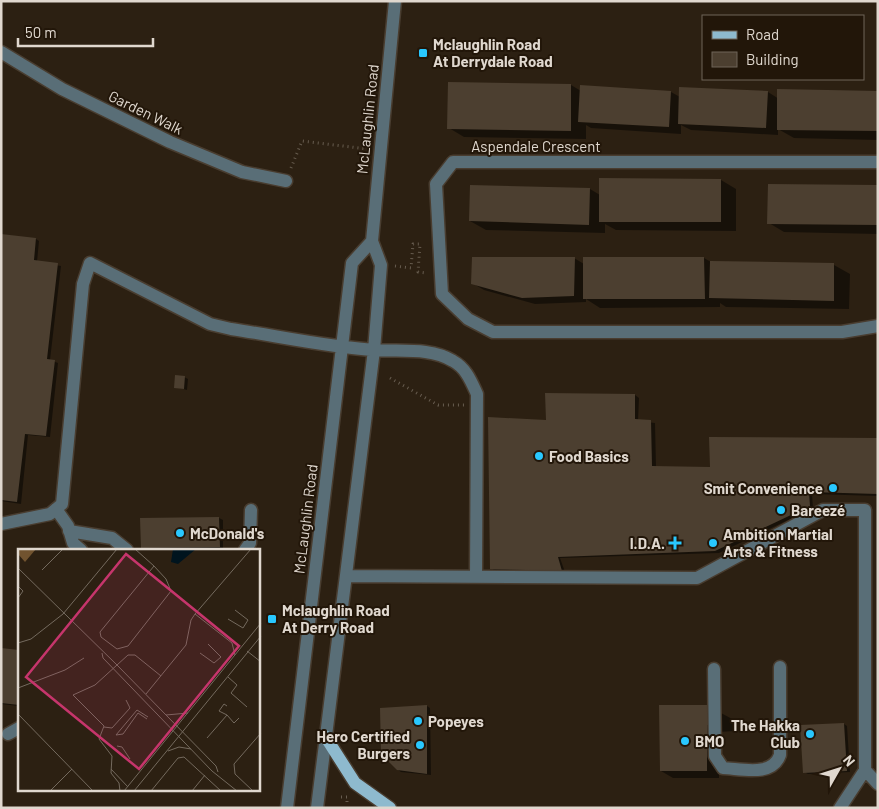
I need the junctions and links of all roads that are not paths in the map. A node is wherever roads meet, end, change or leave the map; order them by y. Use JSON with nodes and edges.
{"nodes":[{"id":1,"x":395,"y":1,"type":"edge"},
{"id":2,"x":1,"y":52,"type":"edge"},
{"id":3,"x":878,"y":162,"type":"edge"},
{"id":4,"x":286,"y":181,"type":"road end"},
{"id":5,"x":372,"y":241,"type":"junction"},
{"id":6,"x":878,"y":326,"type":"edge"},
{"id":7,"x":342,"y":346,"type":"junction"},
{"id":8,"x":374,"y":350,"type":"junction"},
{"id":9,"x":56,"y":509,"type":"junction"},
{"id":10,"x":251,"y":510,"type":"dead end"},
{"id":11,"x":872,"y":510,"type":"edge"},
{"id":12,"x":1,"y":524,"type":"edge"},
{"id":13,"x":69,"y":531,"type":"junction"},
{"id":14,"x":80,"y":549,"type":"edge"},
{"id":15,"x":126,"y":549,"type":"edge"},
{"id":16,"x":246,"y":549,"type":"edge"},
{"id":17,"x":346,"y":576,"type":"junction"},
{"id":18,"x":476,"y":578,"type":"junction"},
{"id":19,"x":780,"y":667,"type":"dead end"},
{"id":20,"x":714,"y":669,"type":"dead end"},
{"id":21,"x":325,"y":736,"type":"junction"},
{"id":22,"x":865,"y":770,"type":"junction"},
{"id":23,"x":878,"y":784,"type":"edge"},
{"id":24,"x":287,"y":808,"type":"edge"},
{"id":25,"x":317,"y":808,"type":"edge"},
{"id":26,"x":390,"y":808,"type":"edge"},
{"id":27,"x":840,"y":808,"type":"edge"}],
"edges":[{"from":1,"to":5,"type":"street","name":"McLaughlin Road"},
{"from":2,"to":4,"type":"street","name":"Garden Walk"},
{"from":3,"to":6,"type":"street","name":"Aspendale Crescent"},
{"from":5,"to":7,"type":"street","name":"McLaughlin Road"},
{"from":5,"to":8,"type":"street","name":"McLaughlin Road"},
{"from":7,"to":8,"type":"street"},
{"from":7,"to":9,"type":"street"},
{"from":7,"to":24,"type":"street","name":"McLaughlin Road"},
{"from":8,"to":17,"type":"street","name":"McLaughlin Road"},
{"from":8,"to":18,"type":"street"},
{"from":9,"to":12,"type":"street"},
{"from":9,"to":13,"type":"street"},
{"from":10,"to":16,"type":"street"},
{"from":11,"to":18,"type":"street"},
{"from":11,"to":22,"type":"street"},
{"from":13,"to":14,"type":"street"},
{"from":13,"to":15,"type":"street"},
{"from":17,"to":18,"type":"street"},
{"from":17,"to":21,"type":"street","name":"McLaughlin Road"},
{"from":19,"to":20,"type":"street"},
{"from":21,"to":25,"type":"street","name":"McLaughlin Road"},
{"from":21,"to":26,"type":"main road"},
{"from":22,"to":23,"type":"street"},
{"from":22,"to":27,"type":"street"}]}
